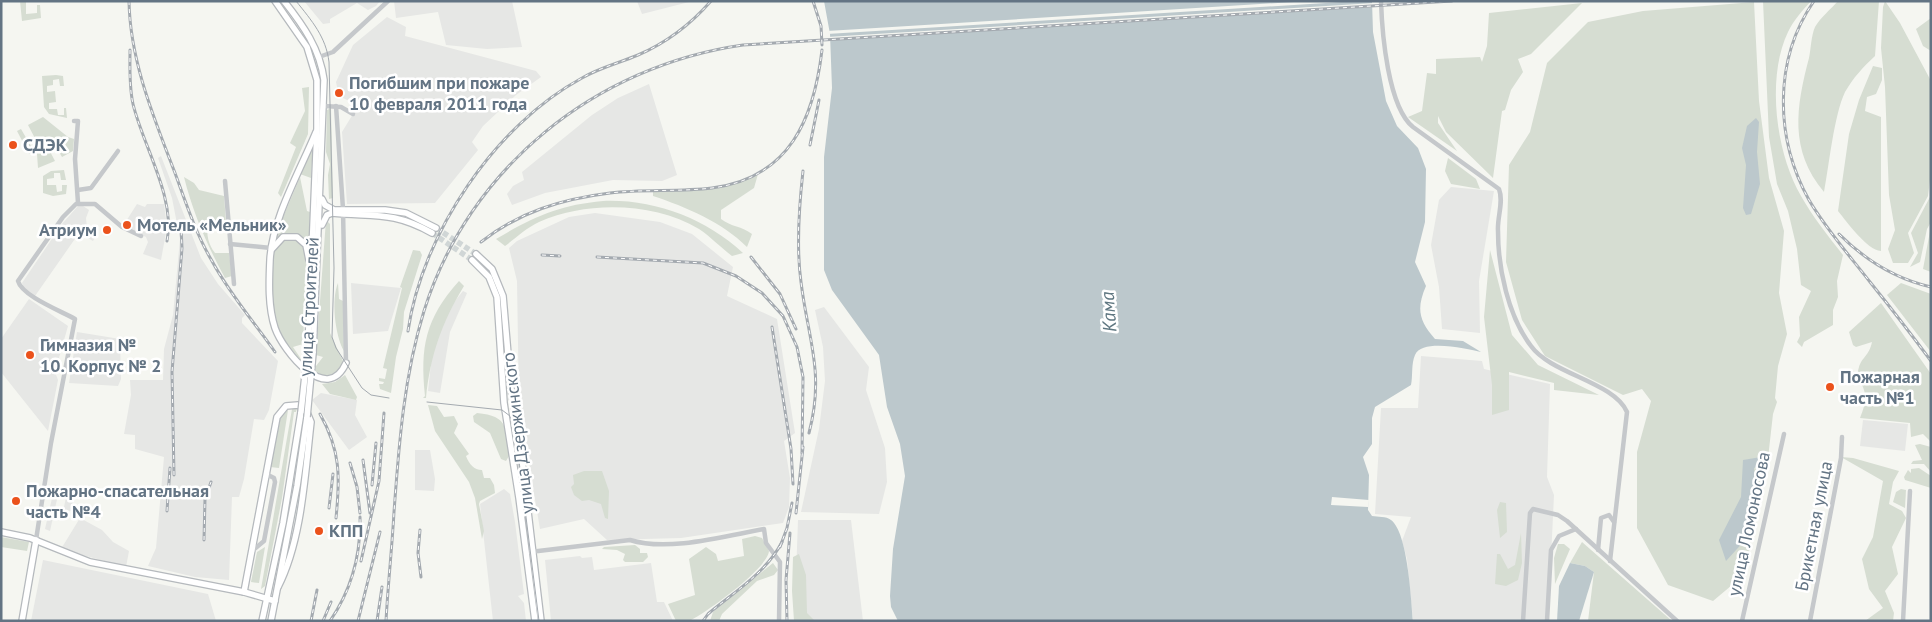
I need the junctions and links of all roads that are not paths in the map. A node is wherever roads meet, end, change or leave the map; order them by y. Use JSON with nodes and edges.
{"nodes":[{"id":1,"x":275,"y":1,"type":"edge"},
{"id":2,"x":284,"y":1,"type":"edge"},
{"id":3,"x":388,"y":1,"type":"edge"},
{"id":4,"x":1381,"y":1,"type":"edge"},
{"id":5,"x":315,"y":58,"type":"junction"},
{"id":6,"x":324,"y":106,"type":"junction"},
{"id":7,"x":336,"y":106,"type":"junction"},
{"id":8,"x":353,"y":114,"type":"dead end"},
{"id":9,"x":74,"y":121,"type":"dead end"},
{"id":10,"x":318,"y":128,"type":"junction"},
{"id":11,"x":118,"y":151,"type":"dead end"},
{"id":12,"x":226,"y":181,"type":"dead end"},
{"id":13,"x":78,"y":190,"type":"junction"},
{"id":14,"x":321,"y":195,"type":"junction"},
{"id":15,"x":78,"y":203,"type":"junction"},
{"id":16,"x":343,"y":212,"type":"junction"},
{"id":17,"x":434,"y":231,"type":"tunnel mouth"},
{"id":18,"x":319,"y":232,"type":"junction"},
{"id":19,"x":141,"y":236,"type":"dead end"},
{"id":20,"x":230,"y":244,"type":"junction"},
{"id":21,"x":271,"y":248,"type":"junction"},
{"id":22,"x":474,"y":257,"type":"tunnel mouth"},
{"id":23,"x":270,"y":258,"type":"junction"},
{"id":24,"x":234,"y":284,"type":"dead end"},
{"id":25,"x":308,"y":338,"type":"junction"},
{"id":26,"x":346,"y":363,"type":"joint"},
{"id":27,"x":1784,"y":434,"type":"dead end"},
{"id":28,"x":1842,"y":437,"type":"dead end"},
{"id":29,"x":266,"y":474,"type":"junction"},
{"id":30,"x":1910,"y":491,"type":"dead end"},
{"id":31,"x":1614,"y":522,"type":"junction"},
{"id":32,"x":1576,"y":529,"type":"junction"},
{"id":33,"x":1,"y":532,"type":"edge"},
{"id":34,"x":36,"y":540,"type":"junction"},
{"id":35,"x":252,"y":550,"type":"junction"},
{"id":36,"x":1598,"y":550,"type":"junction"},
{"id":37,"x":529,"y":552,"type":"junction"},
{"id":38,"x":1610,"y":561,"type":"junction"},
{"id":39,"x":278,"y":587,"type":"junction"},
{"id":40,"x":244,"y":592,"type":"junction"},
{"id":41,"x":266,"y":598,"type":"junction"},
{"id":42,"x":275,"y":601,"type":"junction"},
{"id":43,"x":22,"y":621,"type":"edge"},
{"id":44,"x":262,"y":621,"type":"edge"},
{"id":45,"x":271,"y":621,"type":"edge"},
{"id":46,"x":535,"y":621,"type":"edge"},
{"id":47,"x":542,"y":621,"type":"edge"},
{"id":48,"x":780,"y":621,"type":"edge"},
{"id":49,"x":1523,"y":621,"type":"edge"},
{"id":50,"x":1547,"y":621,"type":"edge"},
{"id":51,"x":1678,"y":621,"type":"edge"},
{"id":52,"x":1742,"y":621,"type":"edge"},
{"id":53,"x":1810,"y":621,"type":"edge"},
{"id":54,"x":1903,"y":621,"type":"edge"}],
"edges":[{"from":1,"to":5,"type":"main road","name":"улица Строителей"},
{"from":2,"to":5,"type":"main road","name":"улица Строителей"},
{"from":3,"to":5,"type":"street"},
{"from":4,"to":31,"type":"street"},
{"from":5,"to":6,"type":"main road","name":"улица Строителей"},
{"from":5,"to":10,"type":"main road","name":"улица Строителей"},
{"from":6,"to":7,"type":"street"},
{"from":6,"to":14,"type":"main road","name":"улица Строителей"},
{"from":7,"to":8,"type":"street"},
{"from":7,"to":16,"type":"street"},
{"from":9,"to":13,"type":"street"},
{"from":10,"to":21,"type":"main road"},
{"from":10,"to":25,"type":"main road","name":"улица Строителей"},
{"from":11,"to":13,"type":"street"},
{"from":12,"to":20,"type":"street"},
{"from":13,"to":15,"type":"street"},
{"from":14,"to":16,"type":"main road"},
{"from":14,"to":18,"type":"main road","name":"улица Строителей"},
{"from":15,"to":19,"type":"street"},
{"from":15,"to":34,"type":"street"},
{"from":16,"to":17,"type":"main road"},
{"from":16,"to":18,"type":"main road"},
{"from":16,"to":26,"type":"street"},
{"from":18,"to":39,"type":"main road","name":"улица Строителей","bridge":true},
{"from":20,"to":21,"type":"street"},
{"from":20,"to":24,"type":"street"},
{"from":21,"to":23,"type":"main road"},
{"from":22,"to":37,"type":"main road","name":"улица Дзержинского"},
{"from":23,"to":25,"type":"main road"},
{"from":23,"to":26,"type":"main road"},
{"from":25,"to":41,"type":"main road","name":"улица Строителей","bridge":true},
{"from":27,"to":52,"type":"street","name":"улица Ломоносова"},
{"from":28,"to":53,"type":"street","name":"Брикетная улица"},
{"from":29,"to":35,"type":"main road"},
{"from":29,"to":35,"type":"street"},
{"from":29,"to":39,"type":"main road"},
{"from":30,"to":54,"type":"street"},
{"from":31,"to":36,"type":"street"},
{"from":31,"to":38,"type":"street"},
{"from":32,"to":36,"type":"street"},
{"from":32,"to":49,"type":"street"},
{"from":32,"to":50,"type":"street"},
{"from":33,"to":34,"type":"main road"},
{"from":34,"to":40,"type":"main road"},
{"from":34,"to":43,"type":"main road"},
{"from":35,"to":40,"type":"main road"},
{"from":36,"to":38,"type":"street"},
{"from":37,"to":46,"type":"main road","name":"улица Дзержинского"},
{"from":37,"to":47,"type":"main road","name":"улица Дзержинского"},
{"from":37,"to":48,"type":"street"},
{"from":38,"to":51,"type":"street"},
{"from":39,"to":42,"type":"main road","name":"улица Строителей"},
{"from":40,"to":41,"type":"main road"},
{"from":41,"to":42,"type":"main road"},
{"from":41,"to":44,"type":"main road","name":"улица Строителей"},
{"from":42,"to":45,"type":"main road","name":"улица Строителей"}]}
